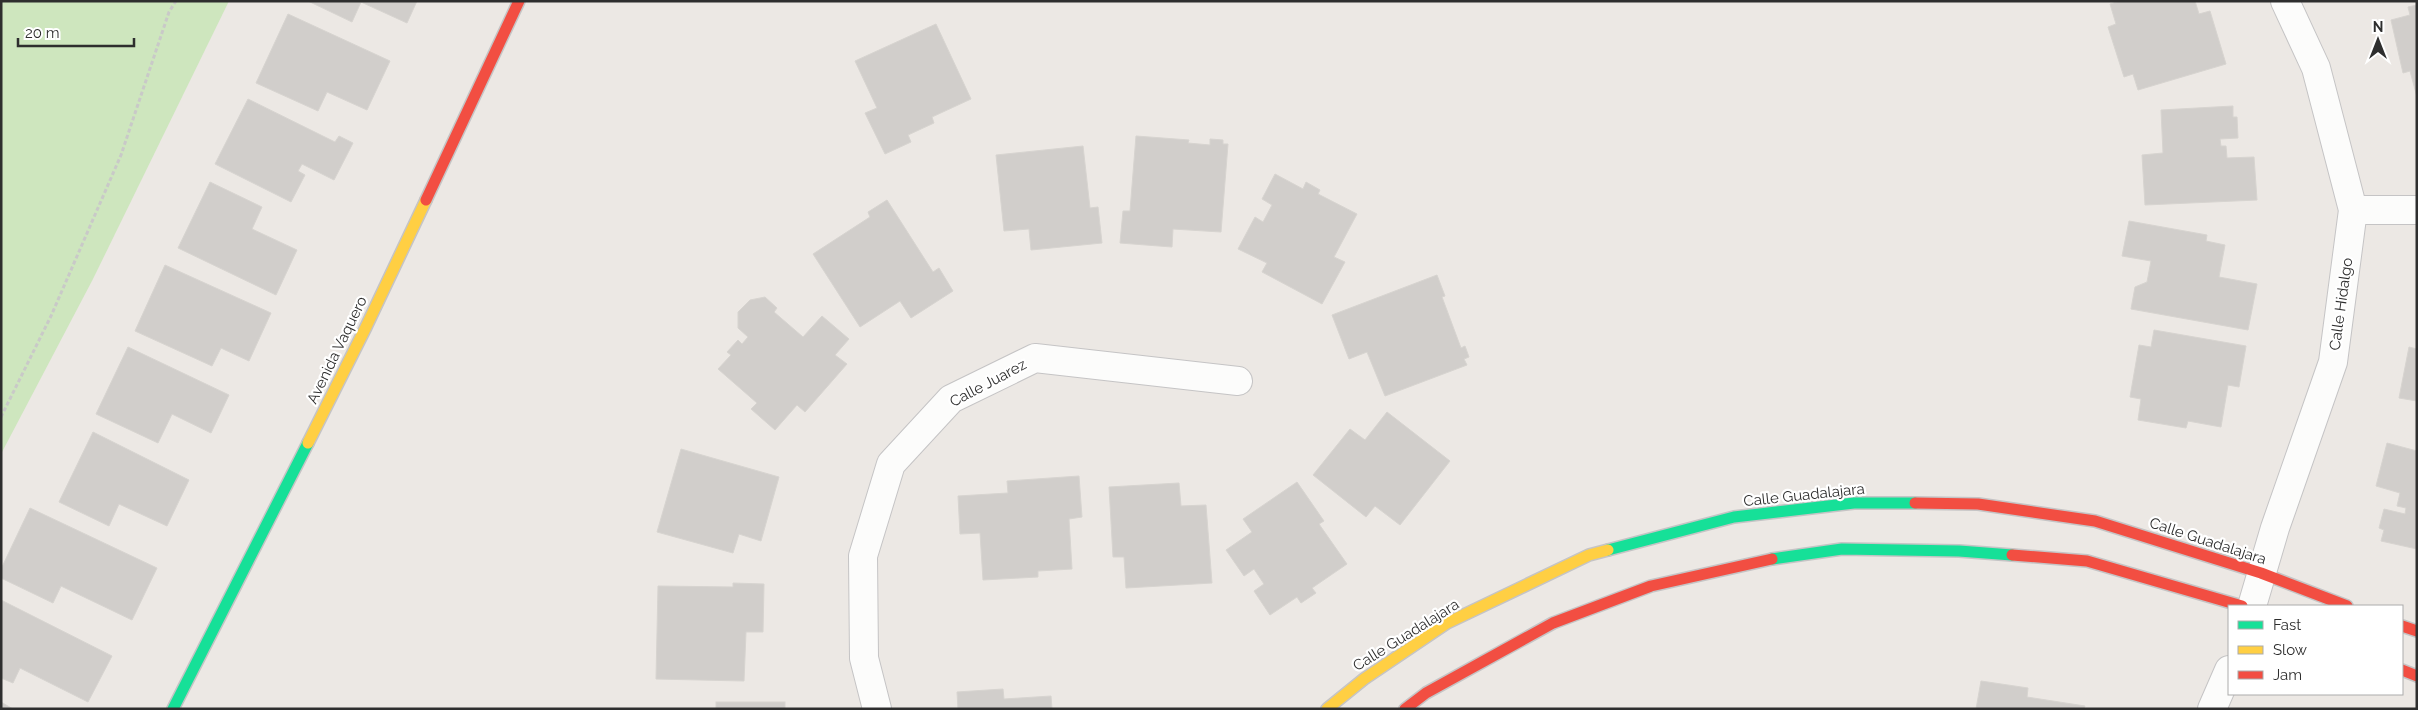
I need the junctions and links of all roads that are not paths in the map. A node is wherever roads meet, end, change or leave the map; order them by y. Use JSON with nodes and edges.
{"nodes":[{"id":1,"x":519,"y":1,"type":"edge"},
{"id":2,"x":2285,"y":1,"type":"edge"},
{"id":3,"x":2353,"y":210,"type":"junction"},
{"id":4,"x":2417,"y":210,"type":"edge"},
{"id":5,"x":1238,"y":381,"type":"dead end"},
{"id":6,"x":2261,"y":573,"type":"junction"},
{"id":7,"x":2239,"y":605,"type":"edge"},
{"id":8,"x":2252,"y":605,"type":"edge"},
{"id":9,"x":2344,"y":605,"type":"edge"},
{"id":10,"x":2403,"y":626,"type":"edge"},
{"id":11,"x":2417,"y":631,"type":"edge"},
{"id":12,"x":2403,"y":670,"type":"edge"},
{"id":13,"x":2228,"y":672,"type":"edge"},
{"id":14,"x":2417,"y":676,"type":"edge"},
{"id":15,"x":173,"y":709,"type":"edge"},
{"id":16,"x":877,"y":709,"type":"edge"},
{"id":17,"x":1326,"y":709,"type":"edge"},
{"id":18,"x":1405,"y":709,"type":"edge"},
{"id":19,"x":2212,"y":709,"type":"edge"}],
"edges":[{"from":1,"to":15,"type":"street","name":"Avenida Vaquero"},
{"from":2,"to":3,"type":"street","name":"Calle Hidalgo"},
{"from":3,"to":4,"type":"street"},
{"from":3,"to":6,"type":"street","name":"Calle Hidalgo"},
{"from":5,"to":16,"type":"street","name":"Calle Juarez"},
{"from":6,"to":8,"type":"street","name":"Calle Hidalgo"},
{"from":6,"to":9,"type":"street","name":"Calle Guadalajara"},
{"from":6,"to":17,"type":"street","name":"Calle Guadalajara"},
{"from":7,"to":18,"type":"street"},
{"from":10,"to":11,"type":"street"},
{"from":12,"to":14,"type":"street"},
{"from":13,"to":19,"type":"street"}]}
